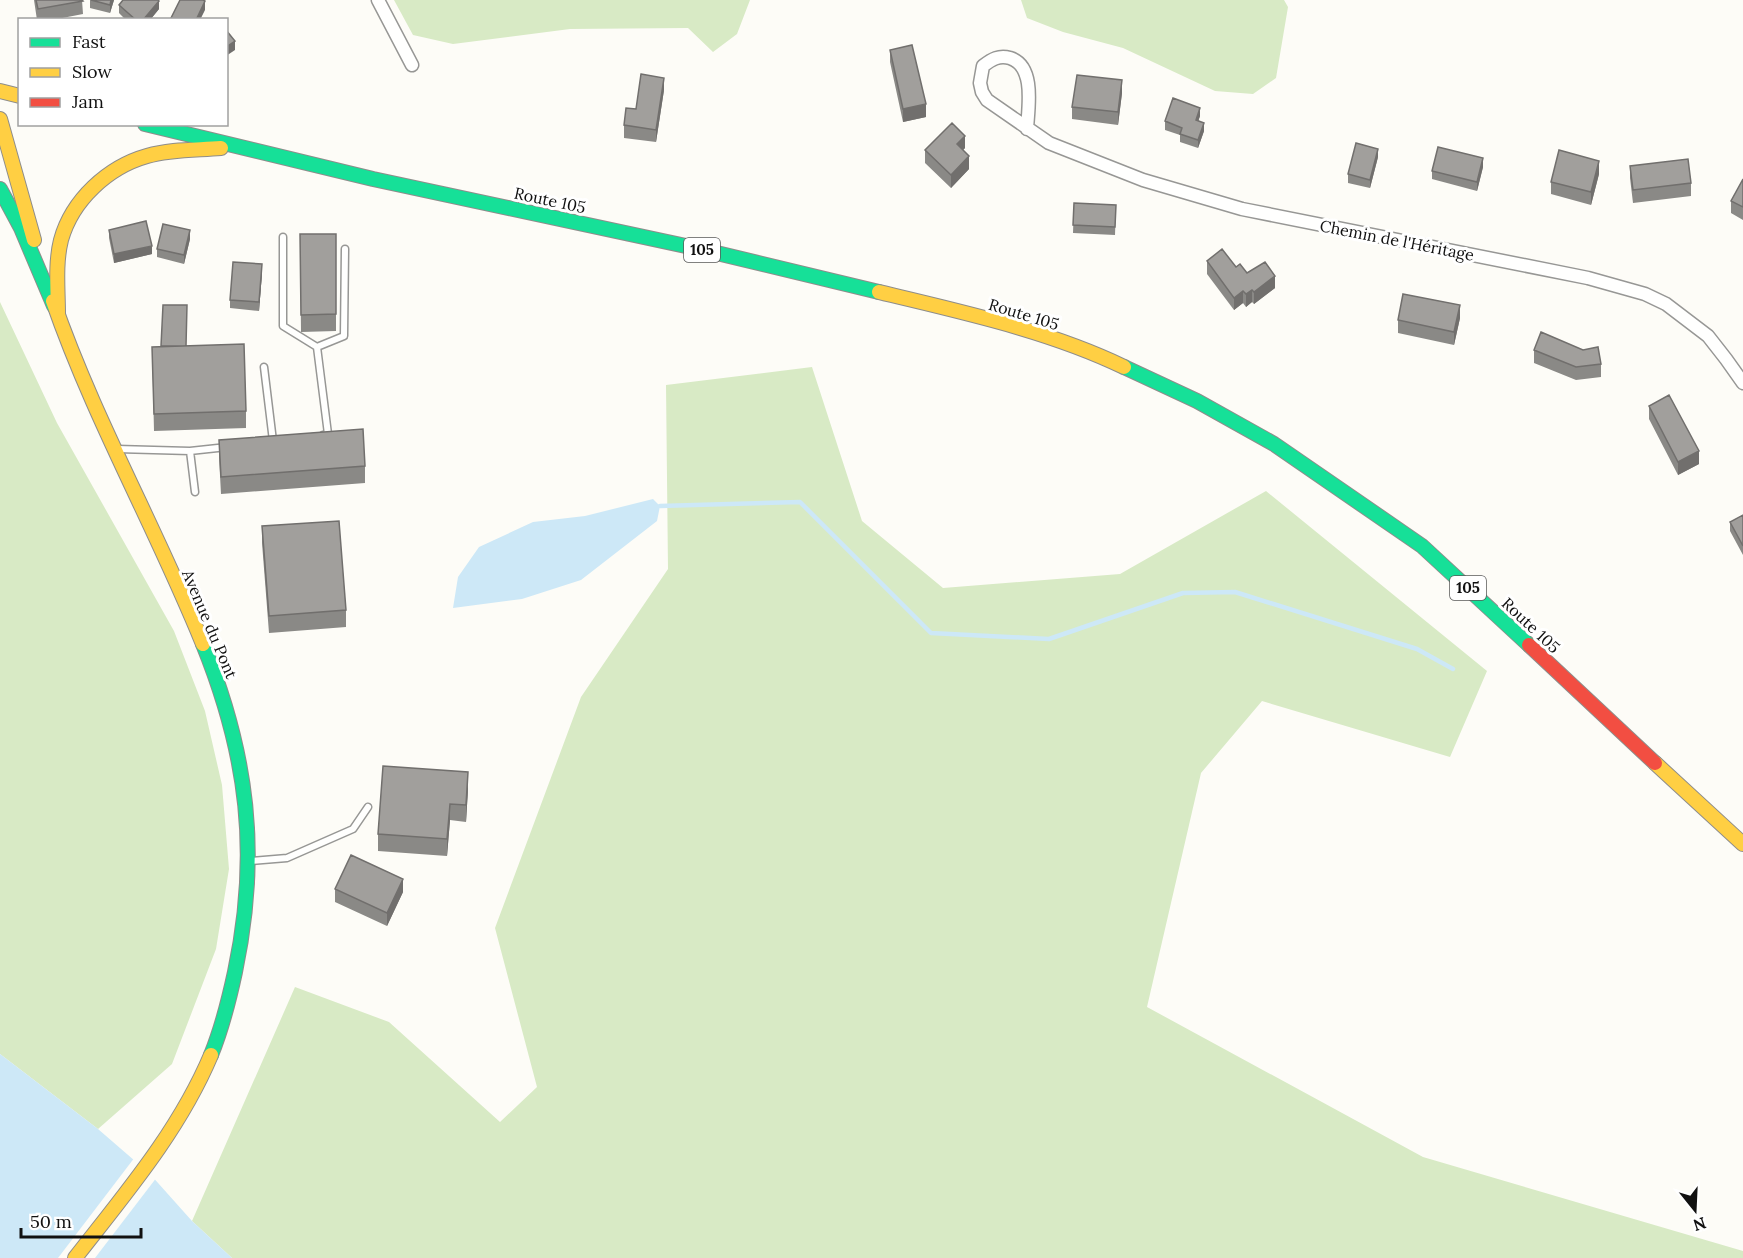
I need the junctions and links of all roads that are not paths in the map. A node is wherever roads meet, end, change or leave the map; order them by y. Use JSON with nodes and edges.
{"nodes":[{"id":1,"x":378,"y":0,"type":"edge"},
{"id":2,"x":412,"y":65,"type":"dead end"},
{"id":3,"x":0,"y":91,"type":"edge"},
{"id":4,"x":18,"y":96,"type":"edge"},
{"id":5,"x":0,"y":119,"type":"edge"},
{"id":6,"x":154,"y":126,"type":"edge"},
{"id":7,"x":1027,"y":129,"type":"junction"},
{"id":8,"x":240,"y":146,"type":"junction"},
{"id":9,"x":0,"y":189,"type":"edge"},
{"id":10,"x":283,"y":237,"type":"dead end"},
{"id":11,"x":345,"y":249,"type":"dead end"},
{"id":12,"x":58,"y":314,"type":"junction"},
{"id":13,"x":317,"y":347,"type":"junction"},
{"id":14,"x":264,"y":367,"type":"dead end"},
{"id":15,"x":1743,"y":383,"type":"edge"},
{"id":16,"x":317,"y":435,"type":"edge"},
{"id":17,"x":284,"y":440,"type":"edge"},
{"id":18,"x":273,"y":441,"type":"junction"},
{"id":19,"x":261,"y":442,"type":"edge"},
{"id":20,"x":237,"y":445,"type":"edge"},
{"id":21,"x":114,"y":448,"type":"junction"},
{"id":22,"x":190,"y":451,"type":"junction"},
{"id":23,"x":195,"y":492,"type":"dead end"},
{"id":24,"x":368,"y":807,"type":"dead end"},
{"id":25,"x":1743,"y":844,"type":"edge"},
{"id":26,"x":250,"y":861,"type":"junction"},
{"id":27,"x":75,"y":1258,"type":"edge"}],
"edges":[{"from":1,"to":2,"type":"street"},
{"from":3,"to":4,"type":"main road"},
{"from":5,"to":12,"type":"main road","name":"Avenue du Pont"},
{"from":6,"to":8,"type":"main road","name":"Route 105","number":"105"},
{"from":7,"to":7,"type":"street","name":"Chemin de l'Héritage"},
{"from":7,"to":15,"type":"street","name":"Chemin de l'Héritage"},
{"from":8,"to":12,"type":"main road"},
{"from":8,"to":25,"type":"main road","name":"Route 105","number":"105"},
{"from":9,"to":12,"type":"main road"},
{"from":10,"to":13,"type":"lane"},
{"from":11,"to":13,"type":"lane"},
{"from":12,"to":21,"type":"main road","name":"Avenue du Pont"},
{"from":13,"to":16,"type":"lane"},
{"from":14,"to":18,"type":"lane"},
{"from":17,"to":18,"type":"lane"},
{"from":18,"to":19,"type":"lane"},
{"from":20,"to":22,"type":"lane"},
{"from":21,"to":22,"type":"lane"},
{"from":21,"to":26,"type":"main road","name":"Avenue du Pont"},
{"from":22,"to":23,"type":"lane"},
{"from":24,"to":26,"type":"lane"},
{"from":26,"to":27,"type":"main road","name":"Avenue du Pont"}]}
